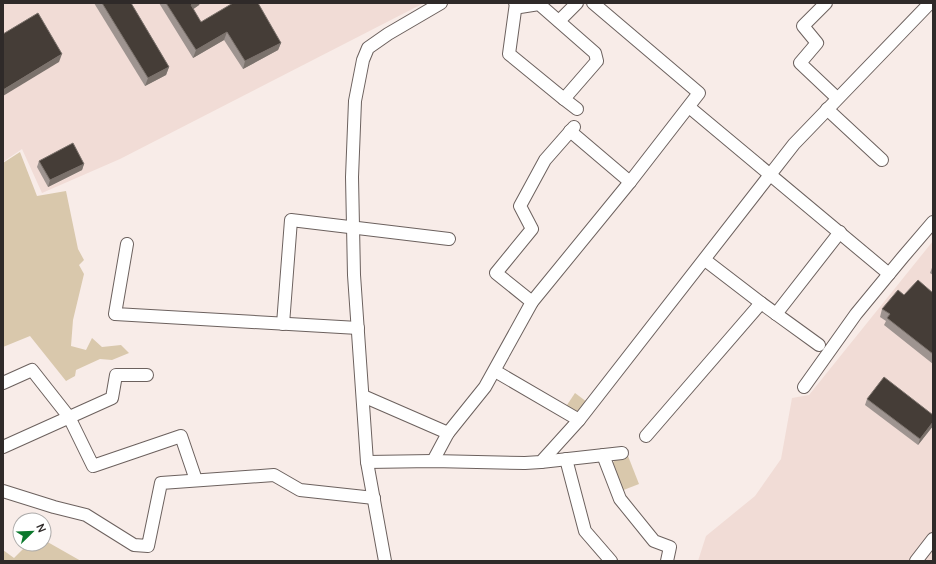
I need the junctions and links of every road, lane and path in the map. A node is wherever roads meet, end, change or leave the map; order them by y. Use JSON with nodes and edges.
{"nodes":[{"id":1,"x":441,"y":3,"type":"edge"},
{"id":2,"x":516,"y":3,"type":"edge"},
{"id":3,"x":576,"y":3,"type":"edge"},
{"id":4,"x":593,"y":3,"type":"edge"},
{"id":5,"x":826,"y":3,"type":"edge"},
{"id":6,"x":930,"y":3,"type":"edge"},
{"id":7,"x":540,"y":4,"type":"edge"},
{"id":8,"x":559,"y":21,"type":"junction"},
{"id":9,"x":838,"y":98,"type":"junction"},
{"id":10,"x":564,"y":99,"type":"junction"},
{"id":11,"x":689,"y":107,"type":"junction"},
{"id":12,"x":577,"y":109,"type":"dead end"},
{"id":13,"x":827,"y":110,"type":"junction"},
{"id":14,"x":882,"y":160,"type":"dead end"},
{"id":15,"x":771,"y":174,"type":"junction"},
{"id":16,"x":630,"y":182,"type":"junction"},
{"id":17,"x":933,"y":222,"type":"edge"},
{"id":18,"x":353,"y":228,"type":"junction"},
{"id":19,"x":840,"y":232,"type":"junction"},
{"id":20,"x":449,"y":239,"type":"dead end"},
{"id":21,"x":127,"y":244,"type":"dead end"},
{"id":22,"x":705,"y":260,"type":"junction"},
{"id":23,"x":889,"y":274,"type":"junction"},
{"id":24,"x":532,"y":302,"type":"junction"},
{"id":25,"x":762,"y":303,"type":"junction"},
{"id":26,"x":776,"y":314,"type":"junction"},
{"id":27,"x":283,"y":324,"type":"junction"},
{"id":28,"x":358,"y":328,"type":"junction"},
{"id":29,"x":819,"y":344,"type":"dead end"},
{"id":30,"x":495,"y":372,"type":"junction"},
{"id":31,"x":147,"y":376,"type":"dead end"},
{"id":32,"x":3,"y":383,"type":"edge"},
{"id":33,"x":804,"y":387,"type":"dead end"},
{"id":34,"x":363,"y":396,"type":"junction"},
{"id":35,"x":69,"y":417,"type":"junction"},
{"id":36,"x":579,"y":420,"type":"junction"},
{"id":37,"x":448,"y":433,"type":"junction"},
{"id":38,"x":646,"y":436,"type":"dead end"},
{"id":39,"x":3,"y":447,"type":"edge"},
{"id":40,"x":622,"y":453,"type":"dead end"},
{"id":41,"x":603,"y":455,"type":"junction"},
{"id":42,"x":566,"y":459,"type":"junction"},
{"id":43,"x":433,"y":461,"type":"junction"},
{"id":44,"x":367,"y":462,"type":"junction"},
{"id":45,"x":541,"y":462,"type":"junction"},
{"id":46,"x":196,"y":480,"type":"junction"},
{"id":47,"x":3,"y":491,"type":"edge"},
{"id":48,"x":374,"y":498,"type":"junction"},
{"id":49,"x":933,"y":539,"type":"edge"},
{"id":50,"x":385,"y":561,"type":"edge"},
{"id":51,"x":611,"y":561,"type":"edge"},
{"id":52,"x":667,"y":561,"type":"edge"},
{"id":53,"x":916,"y":561,"type":"edge"}],
"edges":[{"from":1,"to":18,"type":"street"},
{"from":2,"to":7,"type":"street"},
{"from":2,"to":10,"type":"street"},
{"from":3,"to":8,"type":"street"},
{"from":4,"to":11,"type":"street"},
{"from":5,"to":9,"type":"street"},
{"from":6,"to":9,"type":"street"},
{"from":7,"to":8,"type":"street"},
{"from":8,"to":10,"type":"street"},
{"from":9,"to":13,"type":"street"},
{"from":10,"to":12,"type":"street"},
{"from":11,"to":15,"type":"street"},
{"from":11,"to":16,"type":"street"},
{"from":13,"to":14,"type":"street"},
{"from":13,"to":15,"type":"street"},
{"from":15,"to":19,"type":"street"},
{"from":15,"to":22,"type":"street"},
{"from":16,"to":24,"type":"street"},
{"from":16,"to":24,"type":"street"},
{"from":17,"to":23,"type":"street"},
{"from":18,"to":20,"type":"street"},
{"from":18,"to":27,"type":"street"},
{"from":18,"to":28,"type":"street"},
{"from":19,"to":23,"type":"street"},
{"from":19,"to":26,"type":"street"},
{"from":21,"to":27,"type":"street"},
{"from":22,"to":25,"type":"street"},
{"from":22,"to":36,"type":"street"},
{"from":23,"to":33,"type":"street"},
{"from":24,"to":30,"type":"street"},
{"from":25,"to":26,"type":"street"},
{"from":25,"to":38,"type":"street"},
{"from":26,"to":29,"type":"street"},
{"from":27,"to":28,"type":"street"},
{"from":28,"to":34,"type":"street"},
{"from":30,"to":36,"type":"street"},
{"from":30,"to":37,"type":"street"},
{"from":31,"to":35,"type":"street"},
{"from":32,"to":35,"type":"street"},
{"from":34,"to":37,"type":"street"},
{"from":34,"to":44,"type":"street"},
{"from":35,"to":39,"type":"street"},
{"from":35,"to":46,"type":"street"},
{"from":36,"to":45,"type":"street"},
{"from":37,"to":43,"type":"street"},
{"from":40,"to":41,"type":"street"},
{"from":41,"to":42,"type":"street"},
{"from":41,"to":52,"type":"street"},
{"from":42,"to":45,"type":"street"},
{"from":42,"to":51,"type":"street"},
{"from":43,"to":44,"type":"street"},
{"from":43,"to":45,"type":"street"},
{"from":44,"to":48,"type":"street"},
{"from":46,"to":47,"type":"street"},
{"from":46,"to":48,"type":"street"},
{"from":48,"to":50,"type":"street"},
{"from":49,"to":53,"type":"street"}]}
